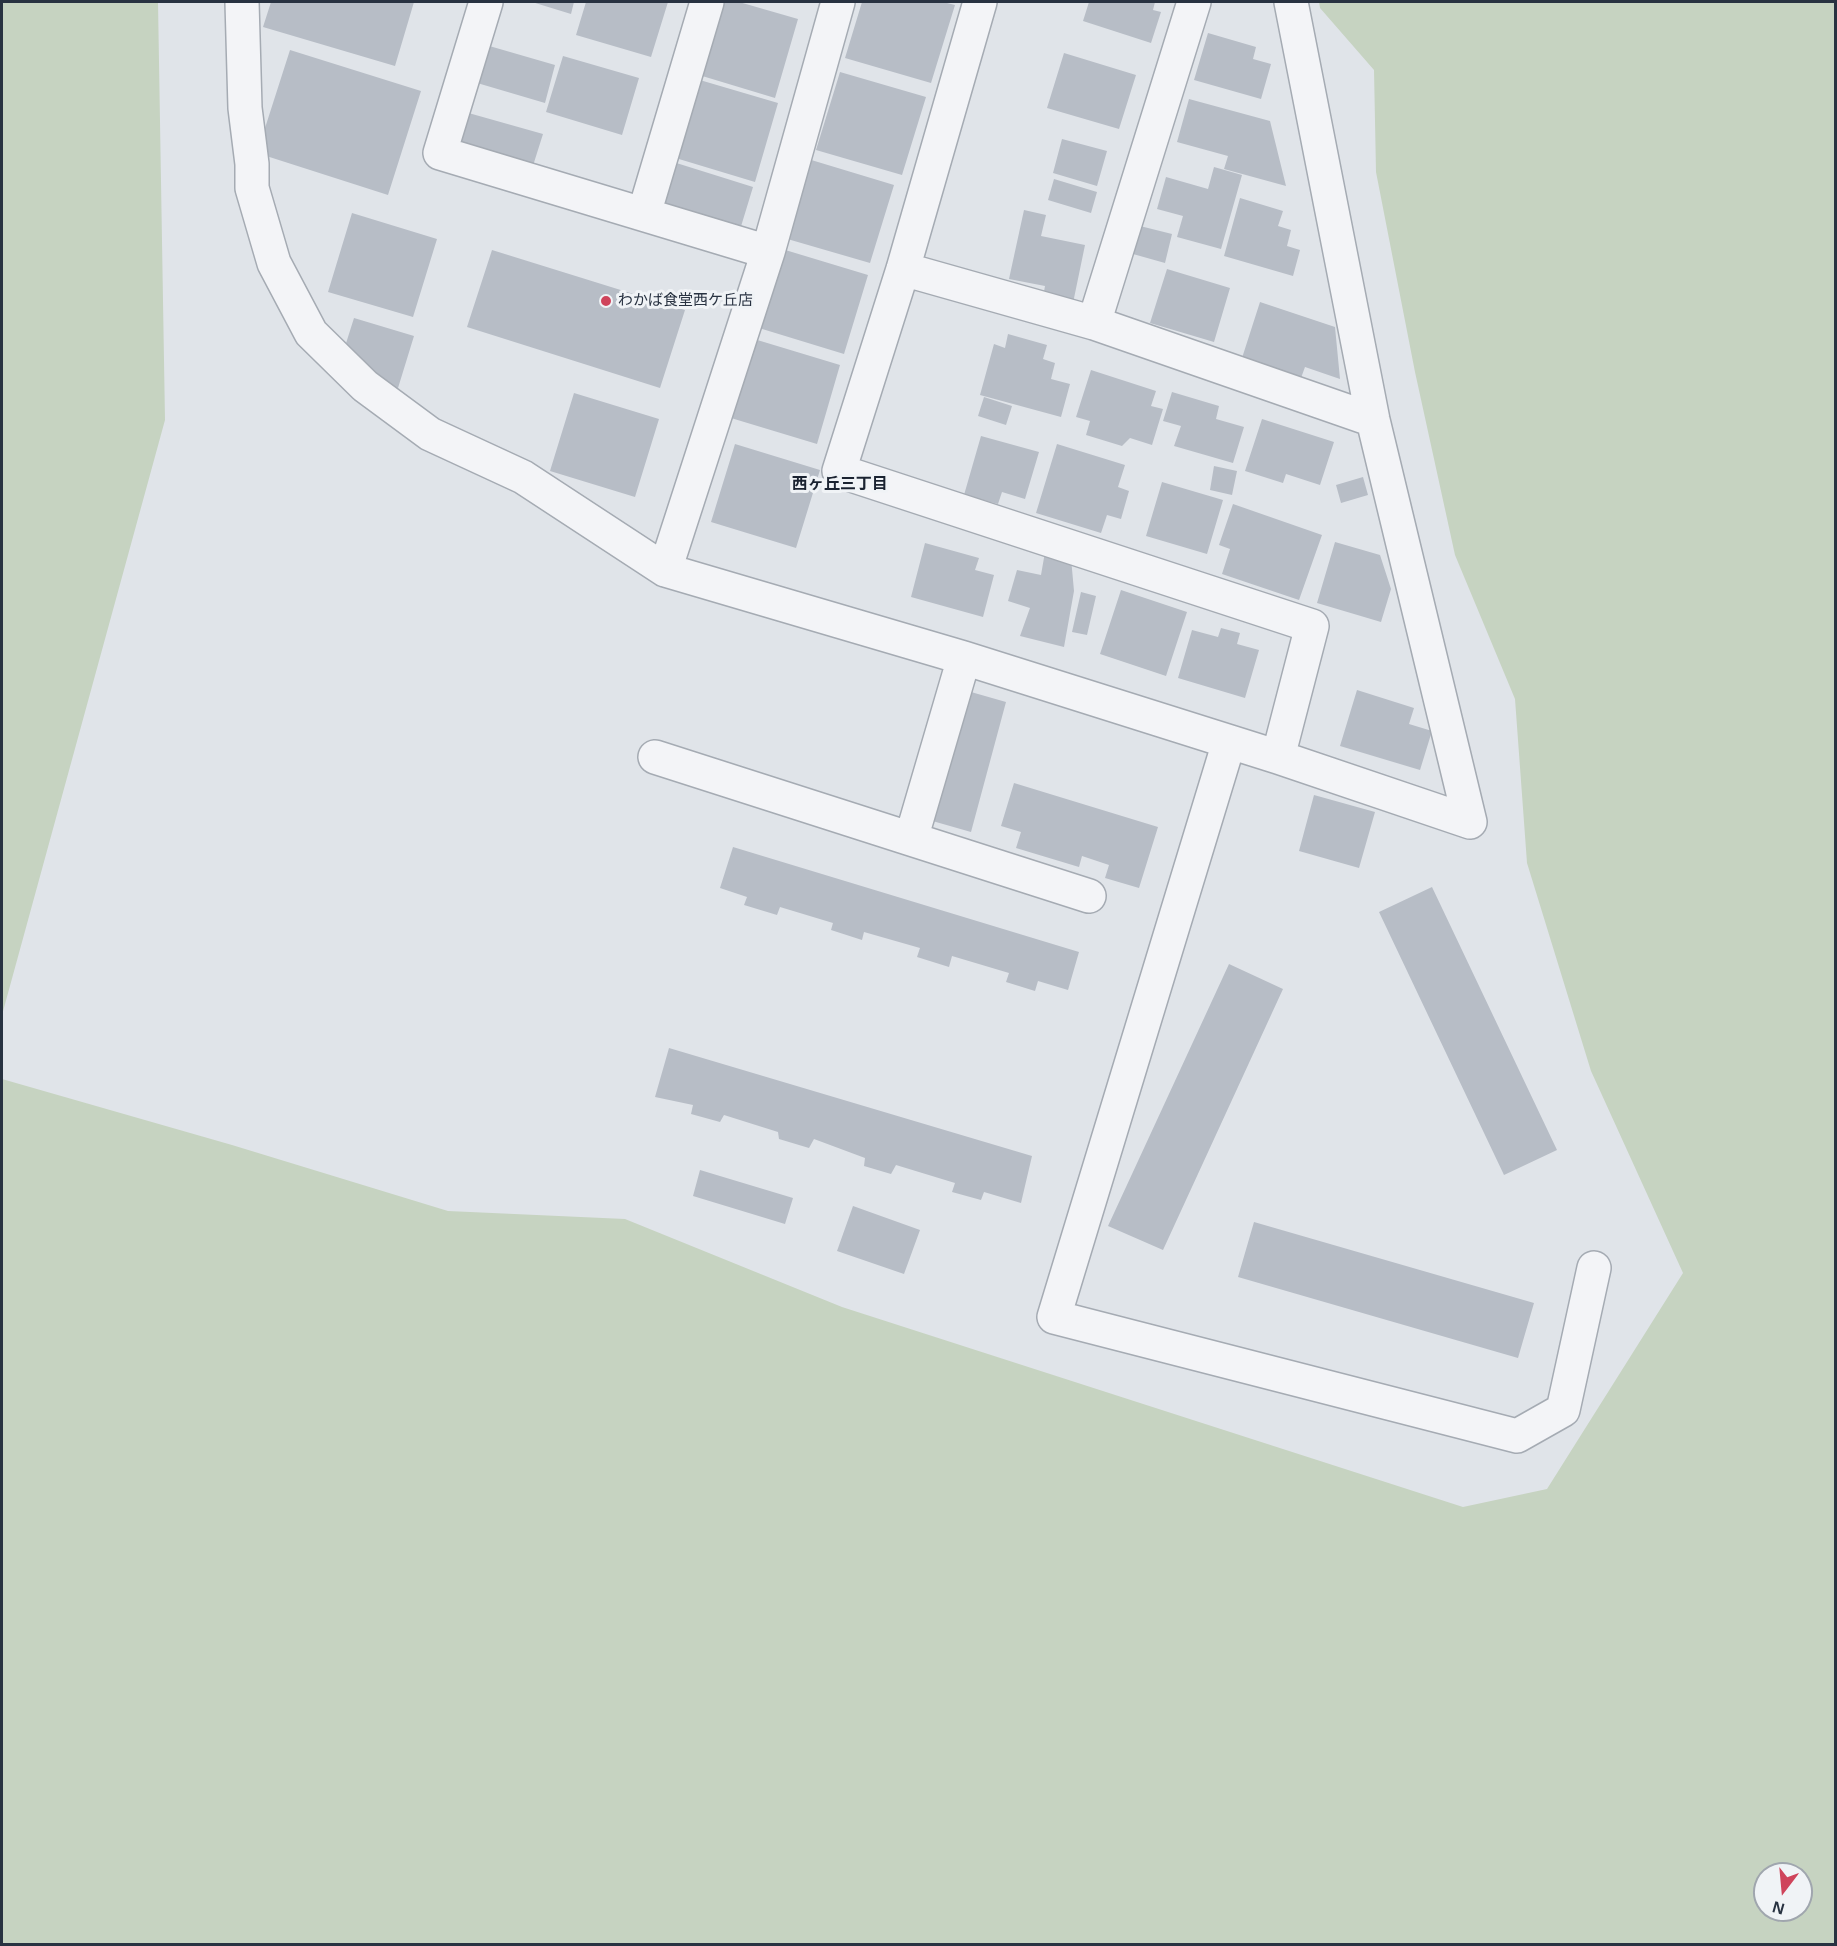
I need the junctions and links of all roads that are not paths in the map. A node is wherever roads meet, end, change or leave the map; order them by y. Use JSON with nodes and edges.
{"nodes":[{"id":1,"x":242,"y":2,"type":"edge"},
{"id":2,"x":486,"y":2,"type":"edge"},
{"id":3,"x":707,"y":2,"type":"edge"},
{"id":4,"x":838,"y":2,"type":"edge"},
{"id":5,"x":980,"y":2,"type":"edge"},
{"id":6,"x":1194,"y":2,"type":"edge"},
{"id":7,"x":1291,"y":2,"type":"edge"},
{"id":8,"x":644,"y":214,"type":"junction"},
{"id":9,"x":768,"y":252,"type":"junction"},
{"id":10,"x":903,"y":269,"type":"junction"},
{"id":11,"x":1094,"y":323,"type":"junction"},
{"id":12,"x":1373,"y":420,"type":"junction"},
{"id":13,"x":665,"y":570,"type":"junction"},
{"id":14,"x":964,"y":658,"type":"junction"},
{"id":15,"x":1230,"y":742,"type":"junction"},
{"id":16,"x":655,"y":757,"type":"dead end"},
{"id":17,"x":1278,"y":757,"type":"junction"},
{"id":18,"x":911,"y":839,"type":"junction"},
{"id":19,"x":1089,"y":896,"type":"dead end"},
{"id":20,"x":1594,"y":1268,"type":"dead end"}],
"edges":[{"from":1,"to":13,"type":"street"},
{"from":2,"to":8,"type":"street"},
{"from":3,"to":8,"type":"street"},
{"from":4,"to":9,"type":"street"},
{"from":5,"to":10,"type":"street"},
{"from":6,"to":11,"type":"street"},
{"from":7,"to":12,"type":"street"},
{"from":8,"to":9,"type":"street"},
{"from":9,"to":13,"type":"street"},
{"from":10,"to":11,"type":"street"},
{"from":10,"to":17,"type":"street"},
{"from":11,"to":12,"type":"street"},
{"from":12,"to":17,"type":"street"},
{"from":13,"to":14,"type":"street"},
{"from":14,"to":15,"type":"street"},
{"from":14,"to":18,"type":"street"},
{"from":15,"to":17,"type":"street"},
{"from":15,"to":20,"type":"street"},
{"from":16,"to":18,"type":"street"},
{"from":18,"to":19,"type":"street"}]}
